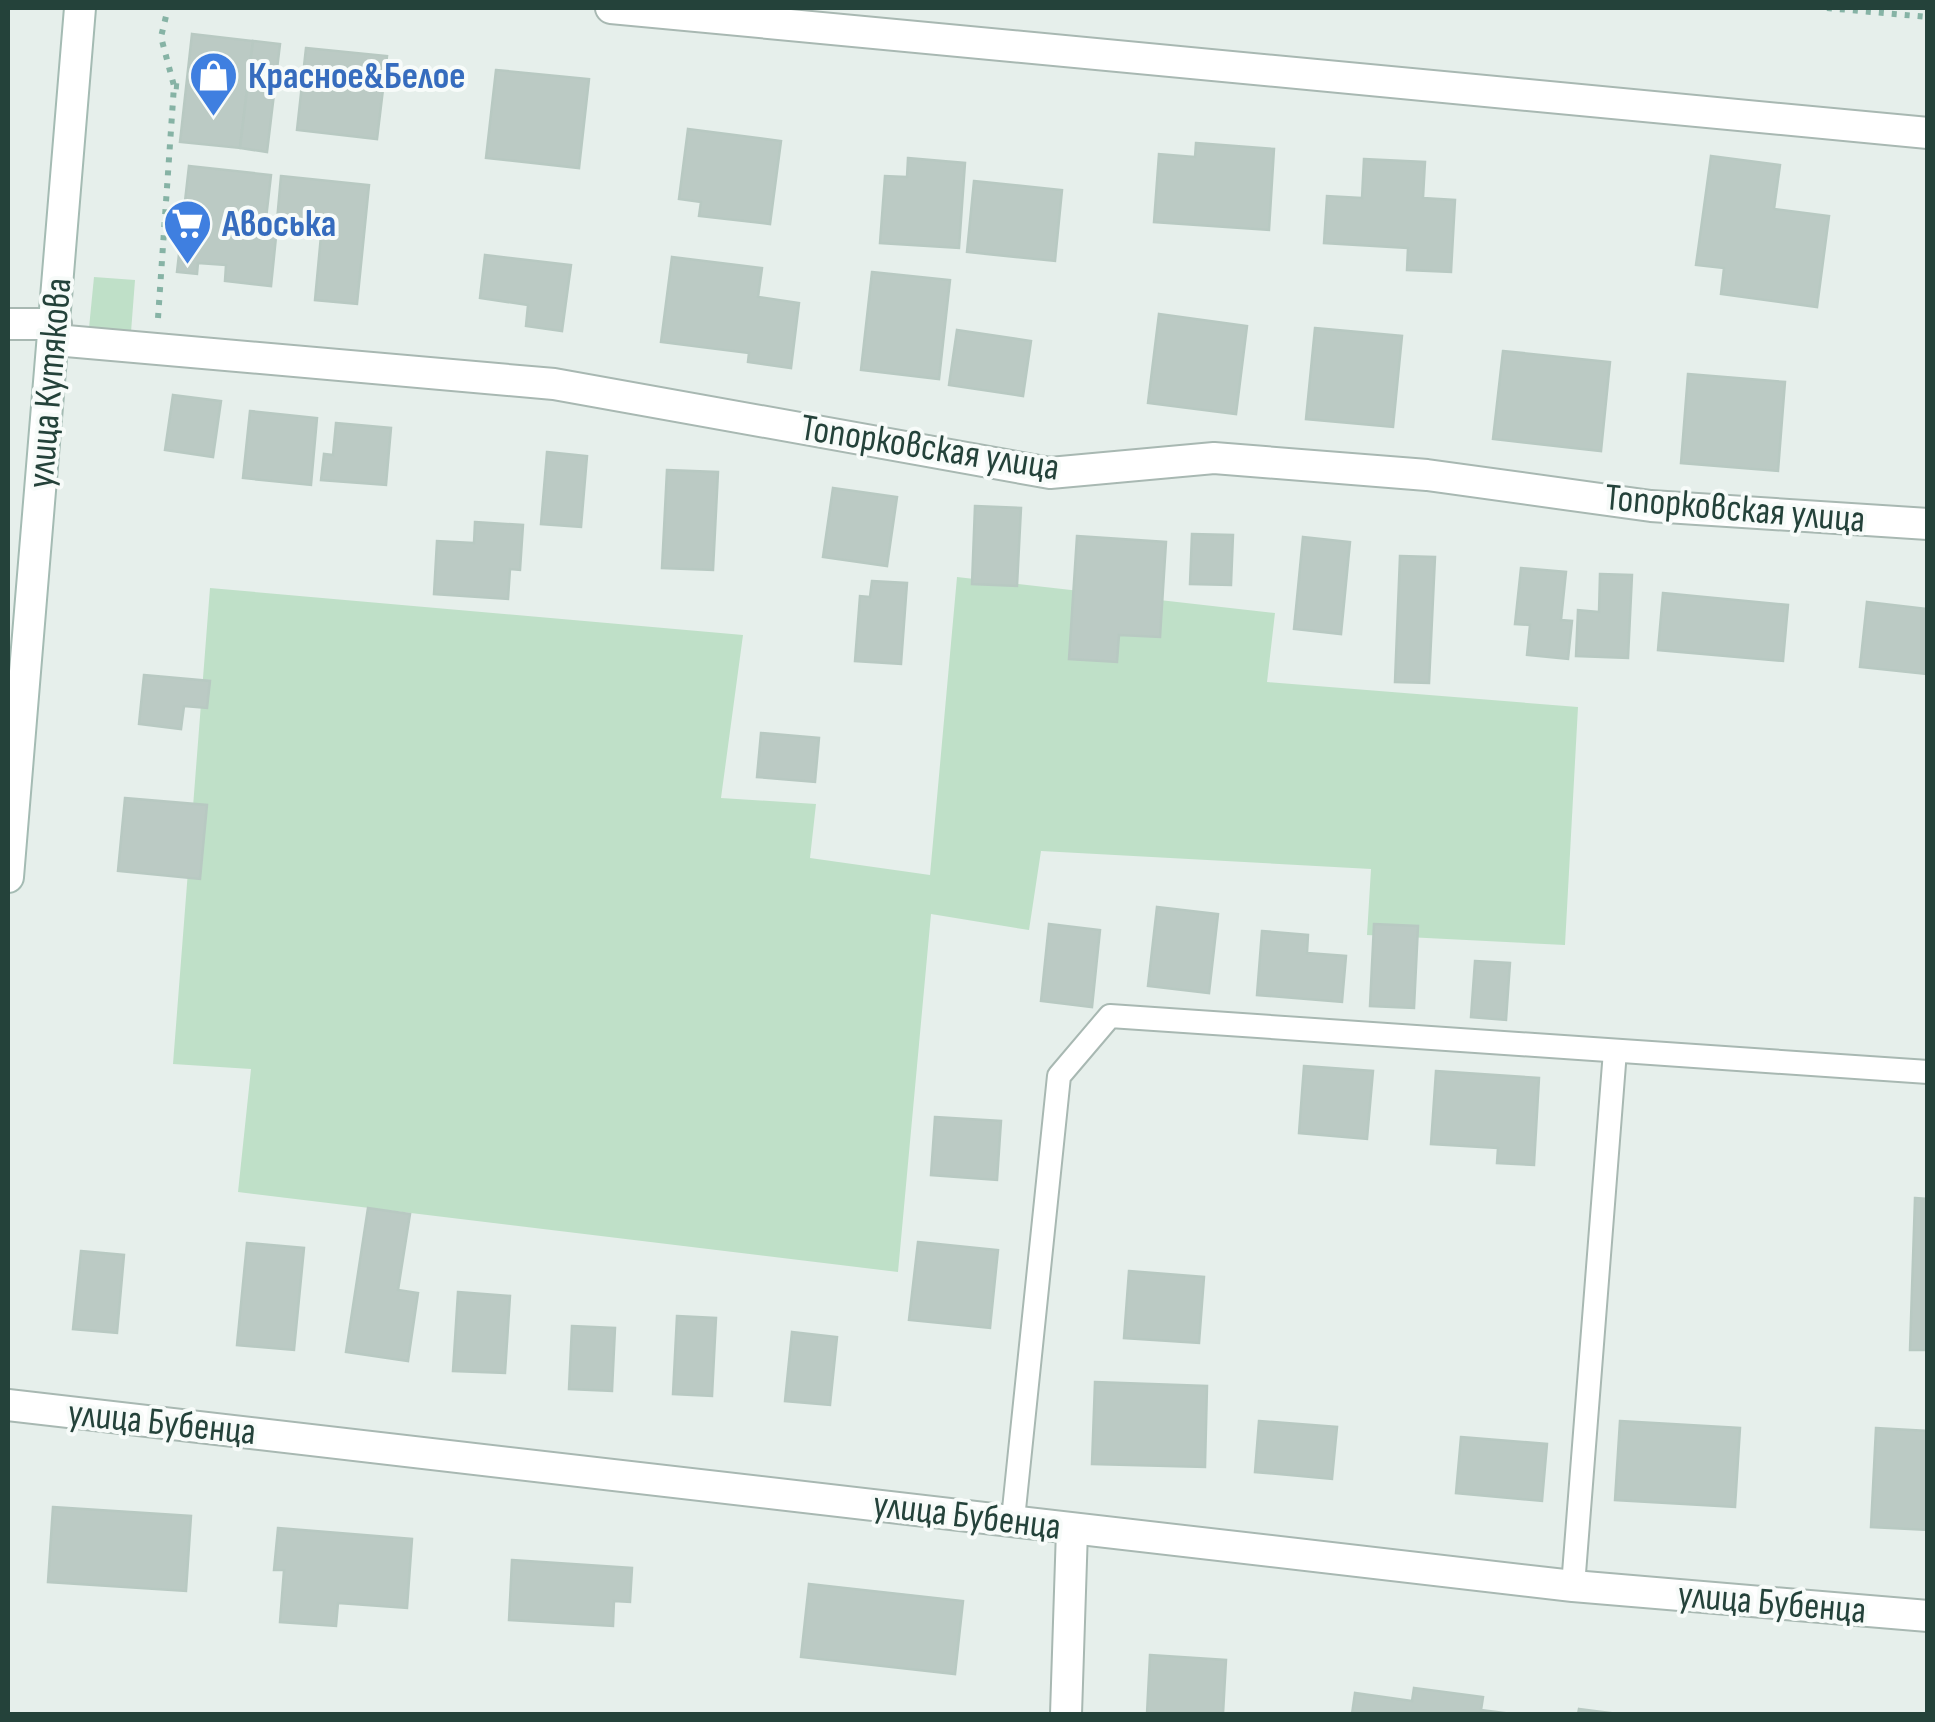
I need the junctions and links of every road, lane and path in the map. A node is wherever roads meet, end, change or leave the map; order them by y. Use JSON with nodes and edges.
{"nodes":[{"id":1,"x":80,"y":8,"type":"edge"},
{"id":2,"x":168,"y":8,"type":"edge"},
{"id":3,"x":611,"y":8,"type":"edge"},
{"id":4,"x":1827,"y":8,"type":"edge"},
{"id":5,"x":679,"y":11,"type":"edge"},
{"id":6,"x":1928,"y":17,"type":"edge"},
{"id":7,"x":174,"y":86,"type":"junction"},
{"id":8,"x":186,"y":88,"type":"dead end"},
{"id":9,"x":1928,"y":133,"type":"edge"},
{"id":10,"x":168,"y":212,"type":"junction"},
{"id":11,"x":184,"y":213,"type":"dead end"},
{"id":12,"x":8,"y":324,"type":"edge"},
{"id":13,"x":55,"y":332,"type":"junction"},
{"id":14,"x":155,"y":348,"type":"junction"},
{"id":15,"x":1928,"y":524,"type":"edge"},
{"id":16,"x":8,"y":877,"type":"edge"},
{"id":17,"x":1614,"y":1051,"type":"junction"},
{"id":18,"x":1928,"y":1072,"type":"edge"},
{"id":19,"x":8,"y":1405,"type":"edge"},
{"id":20,"x":1013,"y":1519,"type":"junction"},
{"id":21,"x":1072,"y":1530,"type":"junction"},
{"id":22,"x":1573,"y":1586,"type":"junction"},
{"id":23,"x":1928,"y":1616,"type":"edge"},
{"id":24,"x":1066,"y":1714,"type":"edge"}],
"edges":[{"from":1,"to":13,"type":"street","name":"улица Кутякова"},
{"from":2,"to":7,"type":"path"},
{"from":3,"to":5,"type":"street"},
{"from":4,"to":6,"type":"path"},
{"from":5,"to":9,"type":"street"},
{"from":7,"to":8,"type":"path"},
{"from":7,"to":10,"type":"path"},
{"from":10,"to":11,"type":"path"},
{"from":10,"to":14,"type":"path"},
{"from":12,"to":13,"type":"street","name":"Топорковская улица"},
{"from":13,"to":14,"type":"street","name":"Топорковская улица"},
{"from":13,"to":16,"type":"street","name":"улица Кутякова"},
{"from":14,"to":15,"type":"street","name":"Топорковская улица"},
{"from":17,"to":18,"type":"lane"},
{"from":17,"to":20,"type":"lane"},
{"from":17,"to":22,"type":"lane"},
{"from":19,"to":20,"type":"street","name":"улица Бубенца"},
{"from":20,"to":21,"type":"street","name":"улица Бубенца"},
{"from":21,"to":22,"type":"street","name":"улица Бубенца"},
{"from":21,"to":24,"type":"street"},
{"from":22,"to":23,"type":"street","name":"улица Бубенца"}]}
